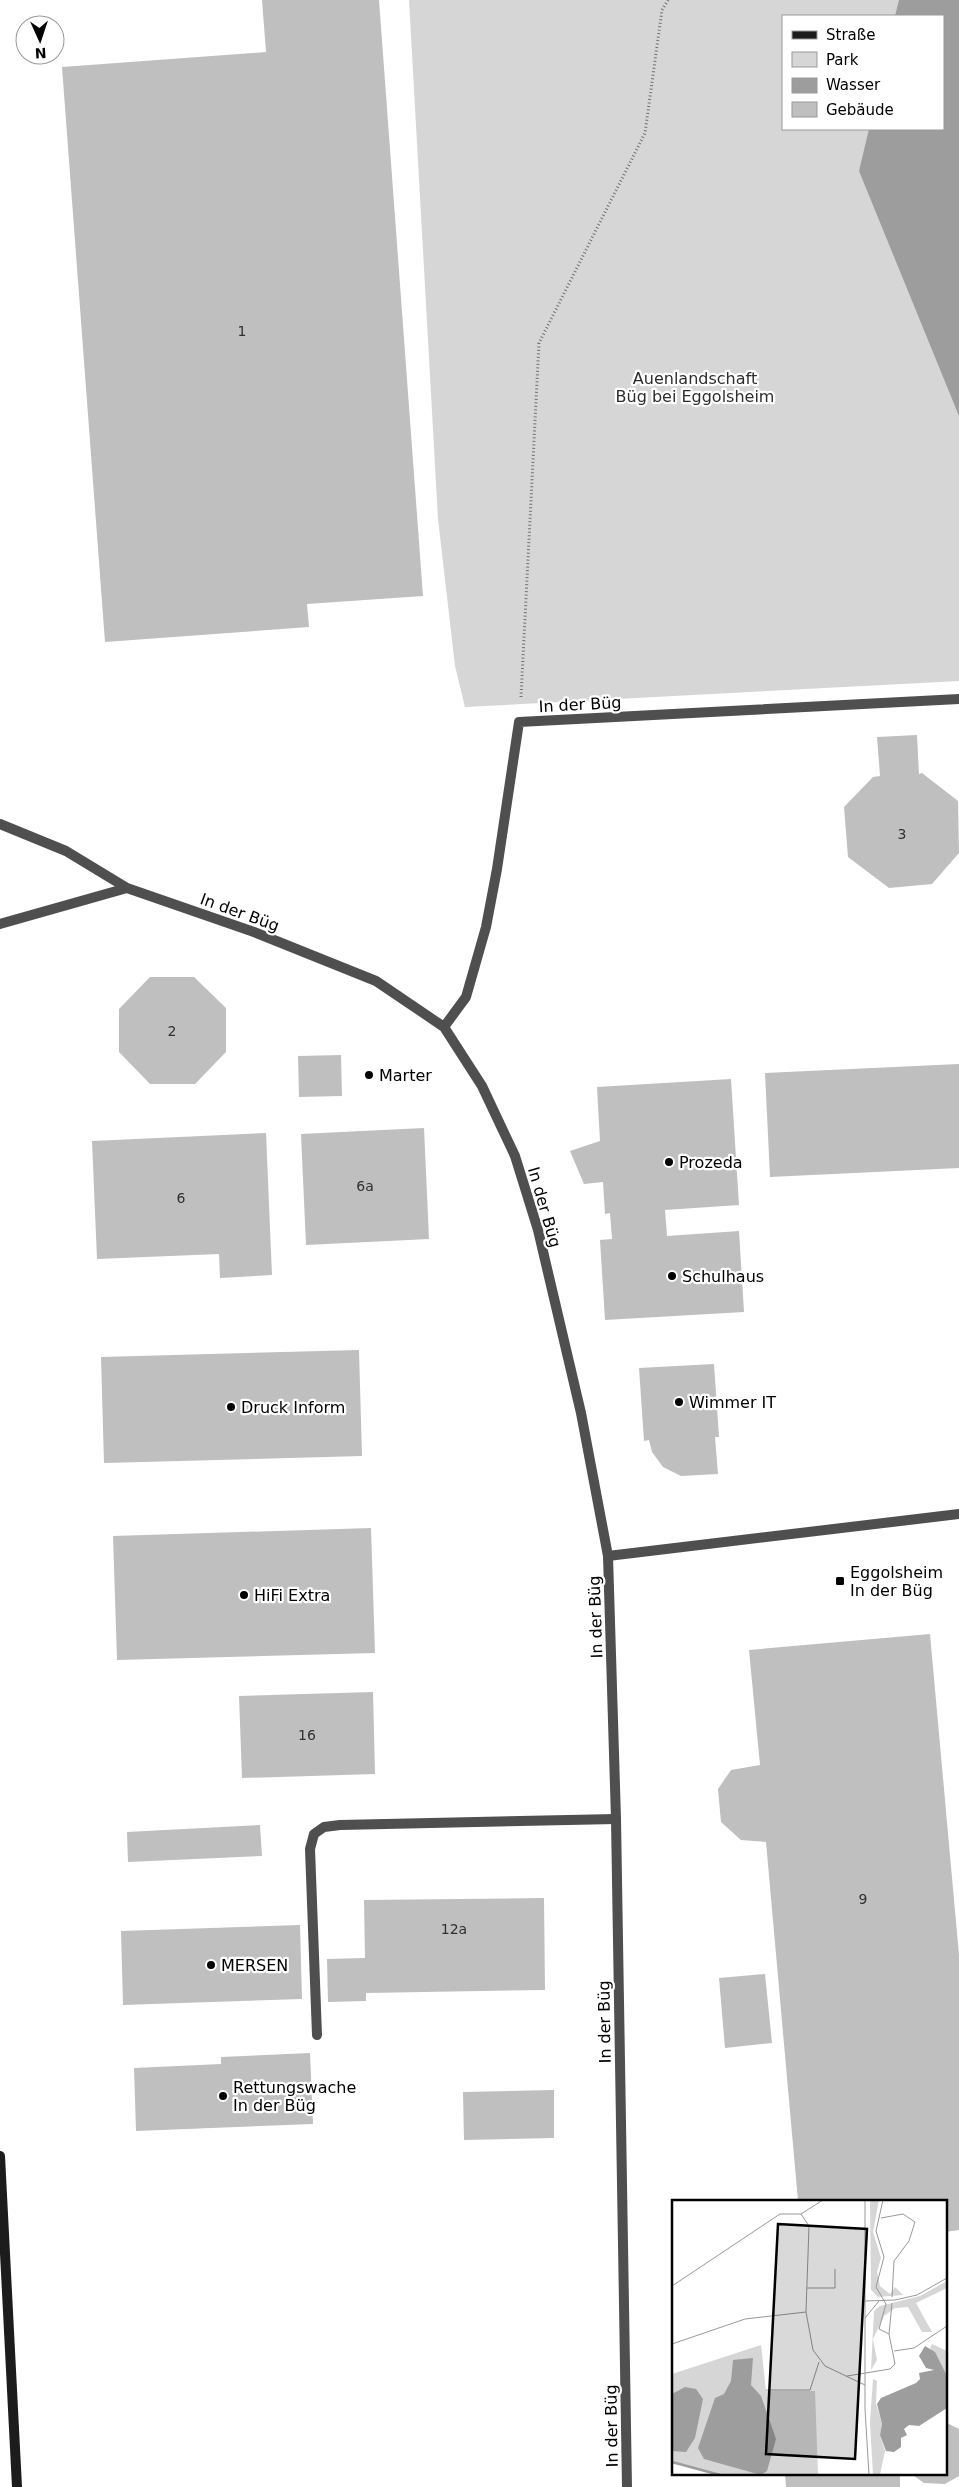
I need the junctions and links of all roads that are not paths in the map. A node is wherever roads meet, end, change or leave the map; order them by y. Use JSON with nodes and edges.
{"nodes":[{"id":1,"x":959,"y":699,"type":"edge"},
{"id":2,"x":0,"y":824,"type":"edge"},
{"id":3,"x":127,"y":888,"type":"junction"},
{"id":4,"x":0,"y":924,"type":"edge"},
{"id":5,"x":444,"y":1028,"type":"junction"},
{"id":6,"x":959,"y":1514,"type":"edge"},
{"id":7,"x":608,"y":1556,"type":"junction"},
{"id":8,"x":616,"y":1819,"type":"junction"},
{"id":9,"x":317,"y":2035,"type":"dead end"},
{"id":10,"x":0,"y":2156,"type":"edge"},
{"id":11,"x":17,"y":2487,"type":"edge"},
{"id":12,"x":627,"y":2487,"type":"edge"}],
"edges":[{"from":1,"to":5,"type":"street","name":"In der Büg"},
{"from":2,"to":3,"type":"street","name":"In der Büg"},
{"from":3,"to":4,"type":"street"},
{"from":3,"to":5,"type":"street","name":"In der Büg"},
{"from":5,"to":7,"type":"street","name":"In der Büg"},
{"from":6,"to":7,"type":"street","name":"In der Büg"},
{"from":7,"to":8,"type":"street","name":"In der Büg"},
{"from":8,"to":9,"type":"street"},
{"from":8,"to":12,"type":"street","name":"In der Büg"},
{"from":10,"to":11,"type":"main road"}]}
